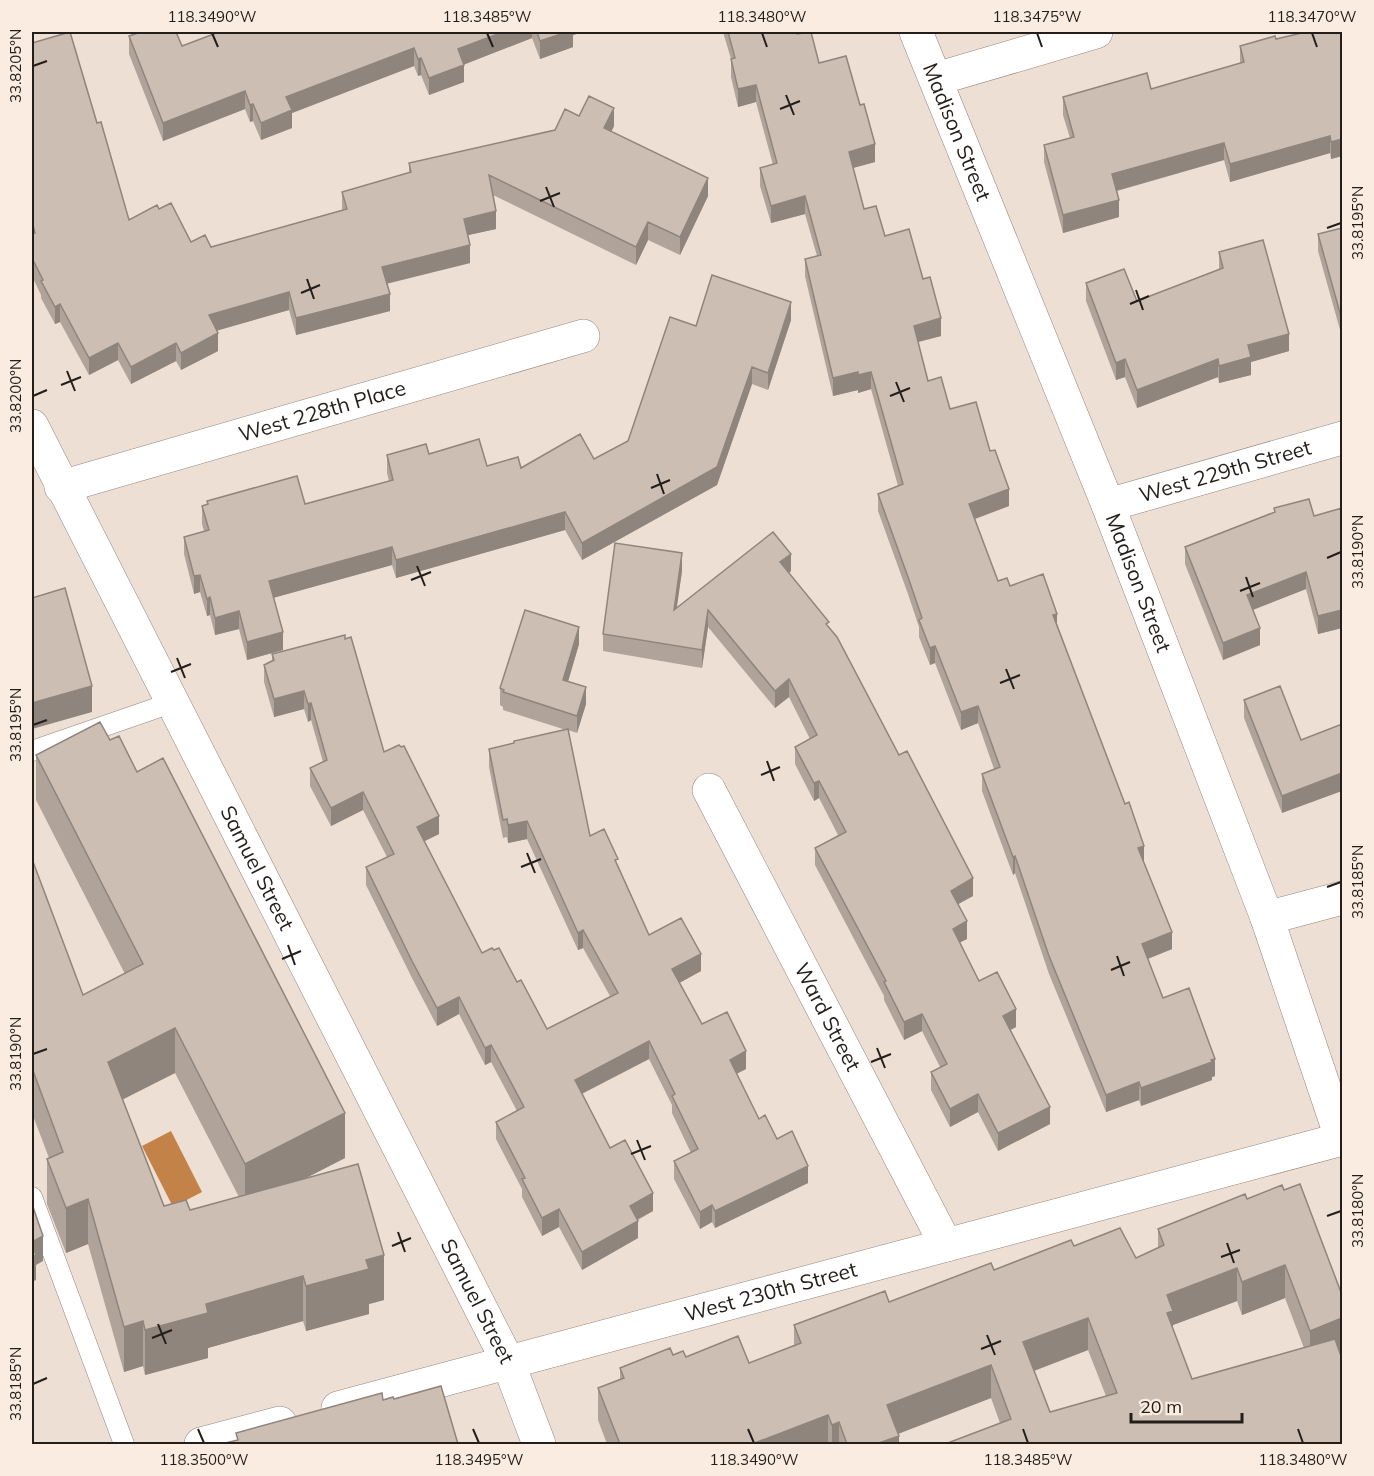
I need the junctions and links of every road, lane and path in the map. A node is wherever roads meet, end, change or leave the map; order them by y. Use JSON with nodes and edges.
{"nodes":[{"id":1,"x":916,"y":32,"type":"edge"},
{"id":2,"x":1096,"y":32,"type":"edge"},
{"id":3,"x":936,"y":80,"type":"junction"},
{"id":4,"x":583,"y":336,"type":"dead end"},
{"id":5,"x":32,"y":426,"type":"edge"},
{"id":6,"x":1342,"y":438,"type":"edge"},
{"id":7,"x":61,"y":487,"type":"junction"},
{"id":8,"x":1108,"y":505,"type":"junction"},
{"id":9,"x":171,"y":704,"type":"junction"},
{"id":10,"x":32,"y":751,"type":"edge"},
{"id":11,"x":709,"y":790,"type":"dead end"},
{"id":12,"x":1342,"y":897,"type":"edge"},
{"id":13,"x":1267,"y":918,"type":"junction"},
{"id":14,"x":1342,"y":1139,"type":"edge"},
{"id":15,"x":32,"y":1197,"type":"edge"},
{"id":16,"x":946,"y":1245,"type":"junction"},
{"id":17,"x":508,"y":1362,"type":"junction"},
{"id":18,"x":124,"y":1444,"type":"edge"},
{"id":19,"x":201,"y":1444,"type":"edge"},
{"id":20,"x":539,"y":1444,"type":"edge"}],
"edges":[{"from":1,"to":3,"type":"street","name":"Madison Street"},
{"from":2,"to":3,"type":"street"},
{"from":3,"to":8,"type":"street","name":"Madison Street"},
{"from":4,"to":7,"type":"street","name":"West 228th Place"},
{"from":5,"to":7,"type":"street","name":"Samuel Street"},
{"from":6,"to":8,"type":"street","name":"West 229th Street"},
{"from":7,"to":9,"type":"street","name":"Samuel Street"},
{"from":8,"to":13,"type":"street","name":"Madison Street"},
{"from":9,"to":10,"type":"lane"},
{"from":9,"to":17,"type":"street","name":"Samuel Street"},
{"from":11,"to":16,"type":"street","name":"Ward Street"},
{"from":12,"to":13,"type":"street"},
{"from":13,"to":14,"type":"street","name":"Madison Street"},
{"from":14,"to":16,"type":"street","name":"West 230th Street"},
{"from":15,"to":18,"type":"lane"},
{"from":16,"to":17,"type":"street","name":"West 230th Street"},
{"from":17,"to":19,"type":"street","name":"West 230th Street"},
{"from":17,"to":20,"type":"street","name":"Samuel Street"}]}
